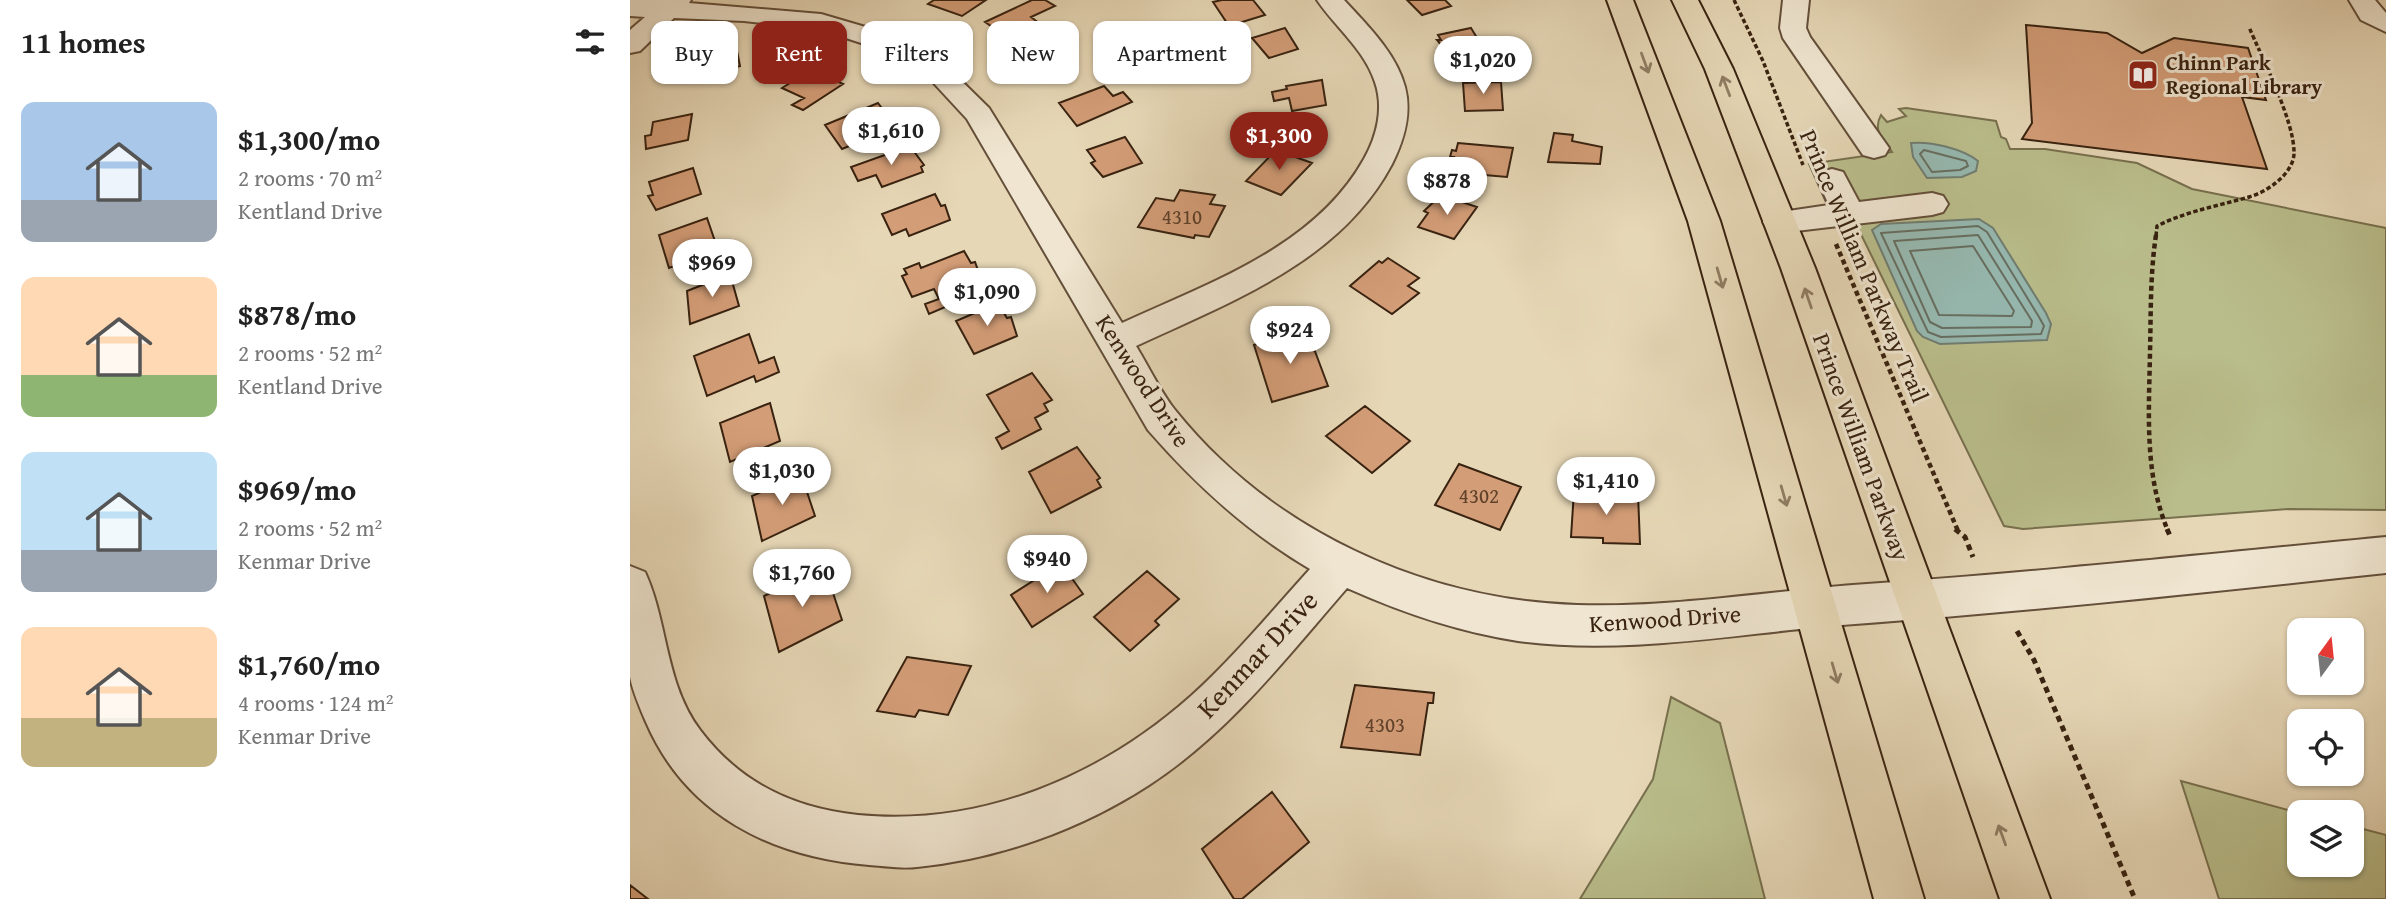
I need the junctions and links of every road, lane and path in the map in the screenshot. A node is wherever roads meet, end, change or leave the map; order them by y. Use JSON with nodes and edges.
{"nodes":[{"id":1,"x":1330,"y":0,"type":"edge"},
{"id":2,"x":1620,"y":0,"type":"edge"},
{"id":3,"x":1685,"y":0,"type":"edge"},
{"id":4,"x":1734,"y":0,"type":"edge"},
{"id":5,"x":1796,"y":0,"type":"edge"},
{"id":6,"x":2362,"y":0,"type":"edge"},
{"id":7,"x":672,"y":5,"type":"edge"},
{"id":8,"x":630,"y":8,"type":"edge"},
{"id":9,"x":2386,"y":24,"type":"edge"},
{"id":10,"x":2249,"y":27,"type":"dead end"},
{"id":11,"x":630,"y":45,"type":"edge"},
{"id":12,"x":1874,"y":148,"type":"dead end"},
{"id":13,"x":1832,"y":179,"type":"dead end"},
{"id":14,"x":1932,"y":204,"type":"dead end"},
{"id":15,"x":1837,"y":215,"type":"junction"},
{"id":16,"x":1779,"y":222,"type":"junction"},
{"id":17,"x":1115,"y":341,"type":"junction"},
{"id":18,"x":1964,"y":541,"type":"dead end"},
{"id":19,"x":2173,"y":542,"type":"dead end"},
{"id":20,"x":2386,"y":555,"type":"edge"},
{"id":21,"x":1340,"y":565,"type":"junction"},
{"id":22,"x":630,"y":585,"type":"edge"},
{"id":23,"x":1916,"y":600,"type":"junction"},
{"id":24,"x":1816,"y":607,"type":"junction"},
{"id":25,"x":2034,"y":660,"type":"dead end"},
{"id":26,"x":1899,"y":899,"type":"edge"},
{"id":27,"x":2025,"y":899,"type":"edge"},
{"id":28,"x":2135,"y":899,"type":"edge"}],
"edges":[{"from":1,"to":17,"type":"street"},
{"from":2,"to":24,"type":"highway","one_way":true},
{"from":16,"to":3,"type":"highway","name":"Prince William Parkway","one_way":true},
{"from":4,"to":15,"type":"path","name":"Prince William Parkway Trail"},
{"from":5,"to":12,"type":"street"},
{"from":6,"to":9,"type":"street"},
{"from":7,"to":8,"type":"street","name":"Kenwood Drive"},
{"from":7,"to":11,"type":"street"},
{"from":7,"to":17,"type":"street","name":"Kenwood Drive"},
{"from":10,"to":19,"type":"path"},
{"from":13,"to":15,"type":"street"},
{"from":14,"to":15,"type":"street"},
{"from":15,"to":16,"type":"street"},
{"from":15,"to":18,"type":"path","name":"Prince William Parkway Trail"},
{"from":23,"to":16,"type":"highway","name":"Prince William Parkway","one_way":true},
{"from":17,"to":21,"type":"street","name":"Kenwood Drive"},
{"from":20,"to":23,"type":"street","name":"Kenwood Drive"},
{"from":21,"to":22,"type":"street","name":"Kenmar Drive"},
{"from":21,"to":24,"type":"street","name":"Kenwood Drive"},
{"from":23,"to":24,"type":"street","name":"Kenwood Drive"},
{"from":27,"to":23,"type":"highway","name":"Prince William Parkway","one_way":true},
{"from":24,"to":26,"type":"highway","one_way":true},
{"from":25,"to":28,"type":"path"}]}
